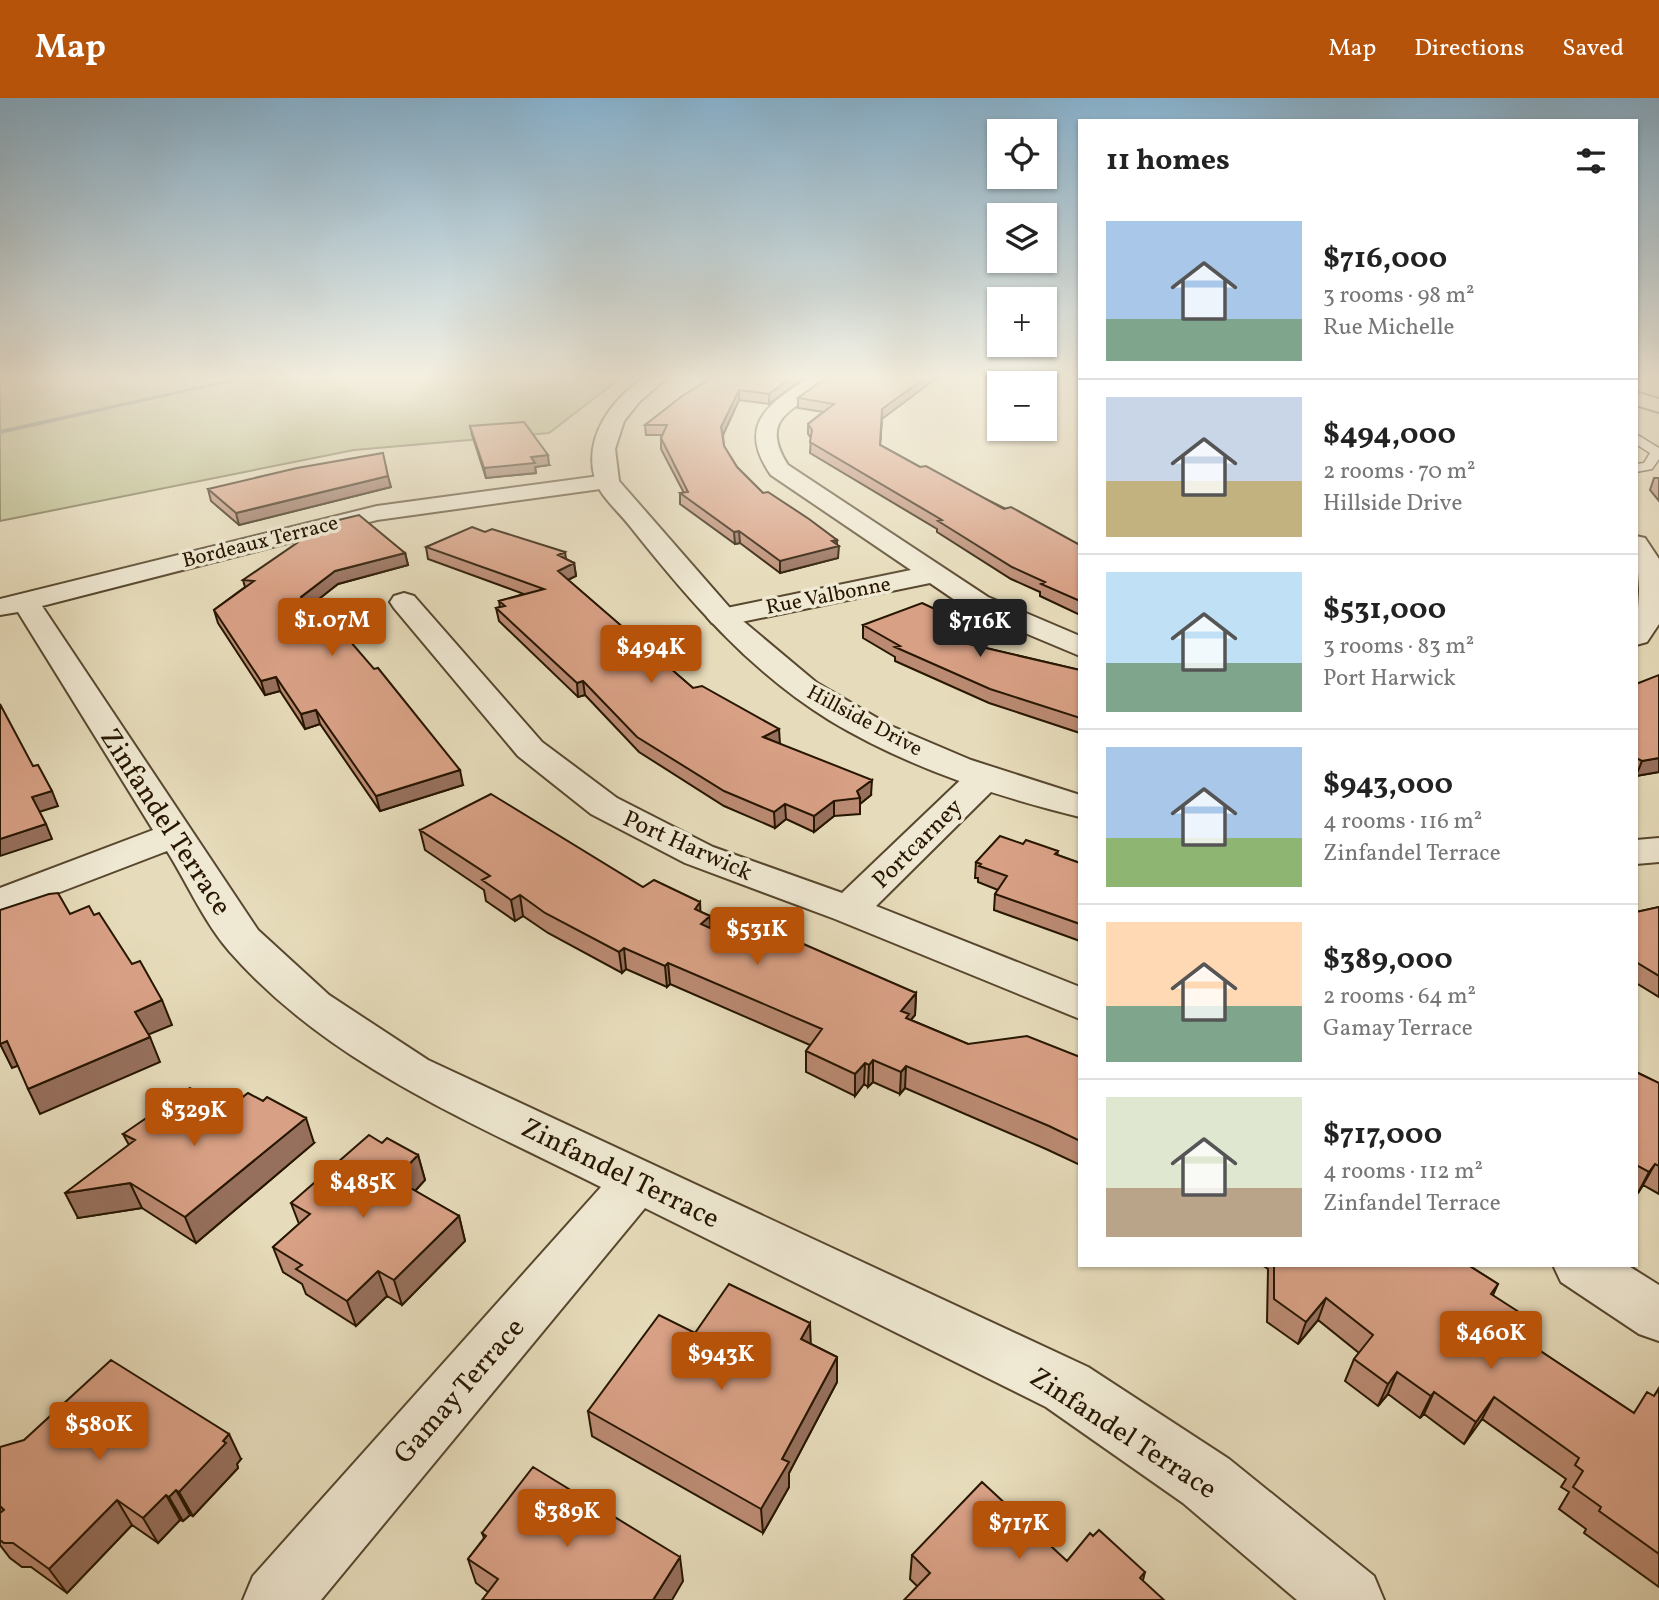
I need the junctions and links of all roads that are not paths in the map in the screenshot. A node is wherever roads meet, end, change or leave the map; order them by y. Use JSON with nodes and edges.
{"nodes":[{"id":1,"x":603,"y":447,"type":"edge"},
{"id":2,"x":768,"y":447,"type":"edge"},
{"id":3,"x":1650,"y":447,"type":"edge"},
{"id":4,"x":1638,"y":468,"type":"edge"},
{"id":5,"x":607,"y":482,"type":"junction"},
{"id":6,"x":1638,"y":546,"type":"edge"},
{"id":7,"x":934,"y":574,"type":"junction"},
{"id":8,"x":404,"y":603,"type":"dead end"},
{"id":9,"x":13,"y":604,"type":"edge"},
{"id":10,"x":1657,"y":609,"type":"edge"},
{"id":11,"x":722,"y":617,"type":"junction"},
{"id":12,"x":1638,"y":633,"type":"edge"},
{"id":13,"x":1078,"y":647,"type":"edge"},
{"id":14,"x":985,"y":777,"type":"junction"},
{"id":15,"x":1078,"y":805,"type":"edge"},
{"id":16,"x":174,"y":835,"type":"junction"},
{"id":17,"x":1659,"y":850,"type":"edge"},
{"id":18,"x":1638,"y":852,"type":"edge"},
{"id":19,"x":0,"y":902,"type":"edge"},
{"id":20,"x":849,"y":910,"type":"junction"},
{"id":21,"x":1078,"y":1003,"type":"edge"},
{"id":22,"x":639,"y":1180,"type":"junction"},
{"id":23,"x":1584,"y":1267,"type":"edge"},
{"id":24,"x":1659,"y":1316,"type":"edge"},
{"id":25,"x":277,"y":1600,"type":"edge"},
{"id":26,"x":1350,"y":1600,"type":"edge"}],
"edges":[{"from":1,"to":5,"type":"street"},
{"from":2,"to":7,"type":"street"},
{"from":3,"to":4,"type":"lane"},
{"from":5,"to":9,"type":"street","name":"Bordeaux Terrace"},
{"from":5,"to":11,"type":"street","name":"Hillside Drive"},
{"from":6,"to":10,"type":"street"},
{"from":7,"to":11,"type":"street","name":"Rue Valbonne"},
{"from":7,"to":13,"type":"street"},
{"from":8,"to":20,"type":"street","name":"Port Harwick"},
{"from":9,"to":16,"type":"street","name":"Zinfandel Terrace"},
{"from":10,"to":12,"type":"street"},
{"from":11,"to":14,"type":"street","name":"Hillside Drive"},
{"from":14,"to":15,"type":"street","name":"Hillside Drive"},
{"from":14,"to":20,"type":"street","name":"Portcarney"},
{"from":16,"to":19,"type":"street"},
{"from":16,"to":22,"type":"street","name":"Zinfandel Terrace"},
{"from":17,"to":18,"type":"street"},
{"from":20,"to":21,"type":"street","name":"Port Harwick"},
{"from":22,"to":25,"type":"street","name":"Gamay Terrace"},
{"from":22,"to":26,"type":"street","name":"Zinfandel Terrace"},
{"from":23,"to":24,"type":"street"}]}
